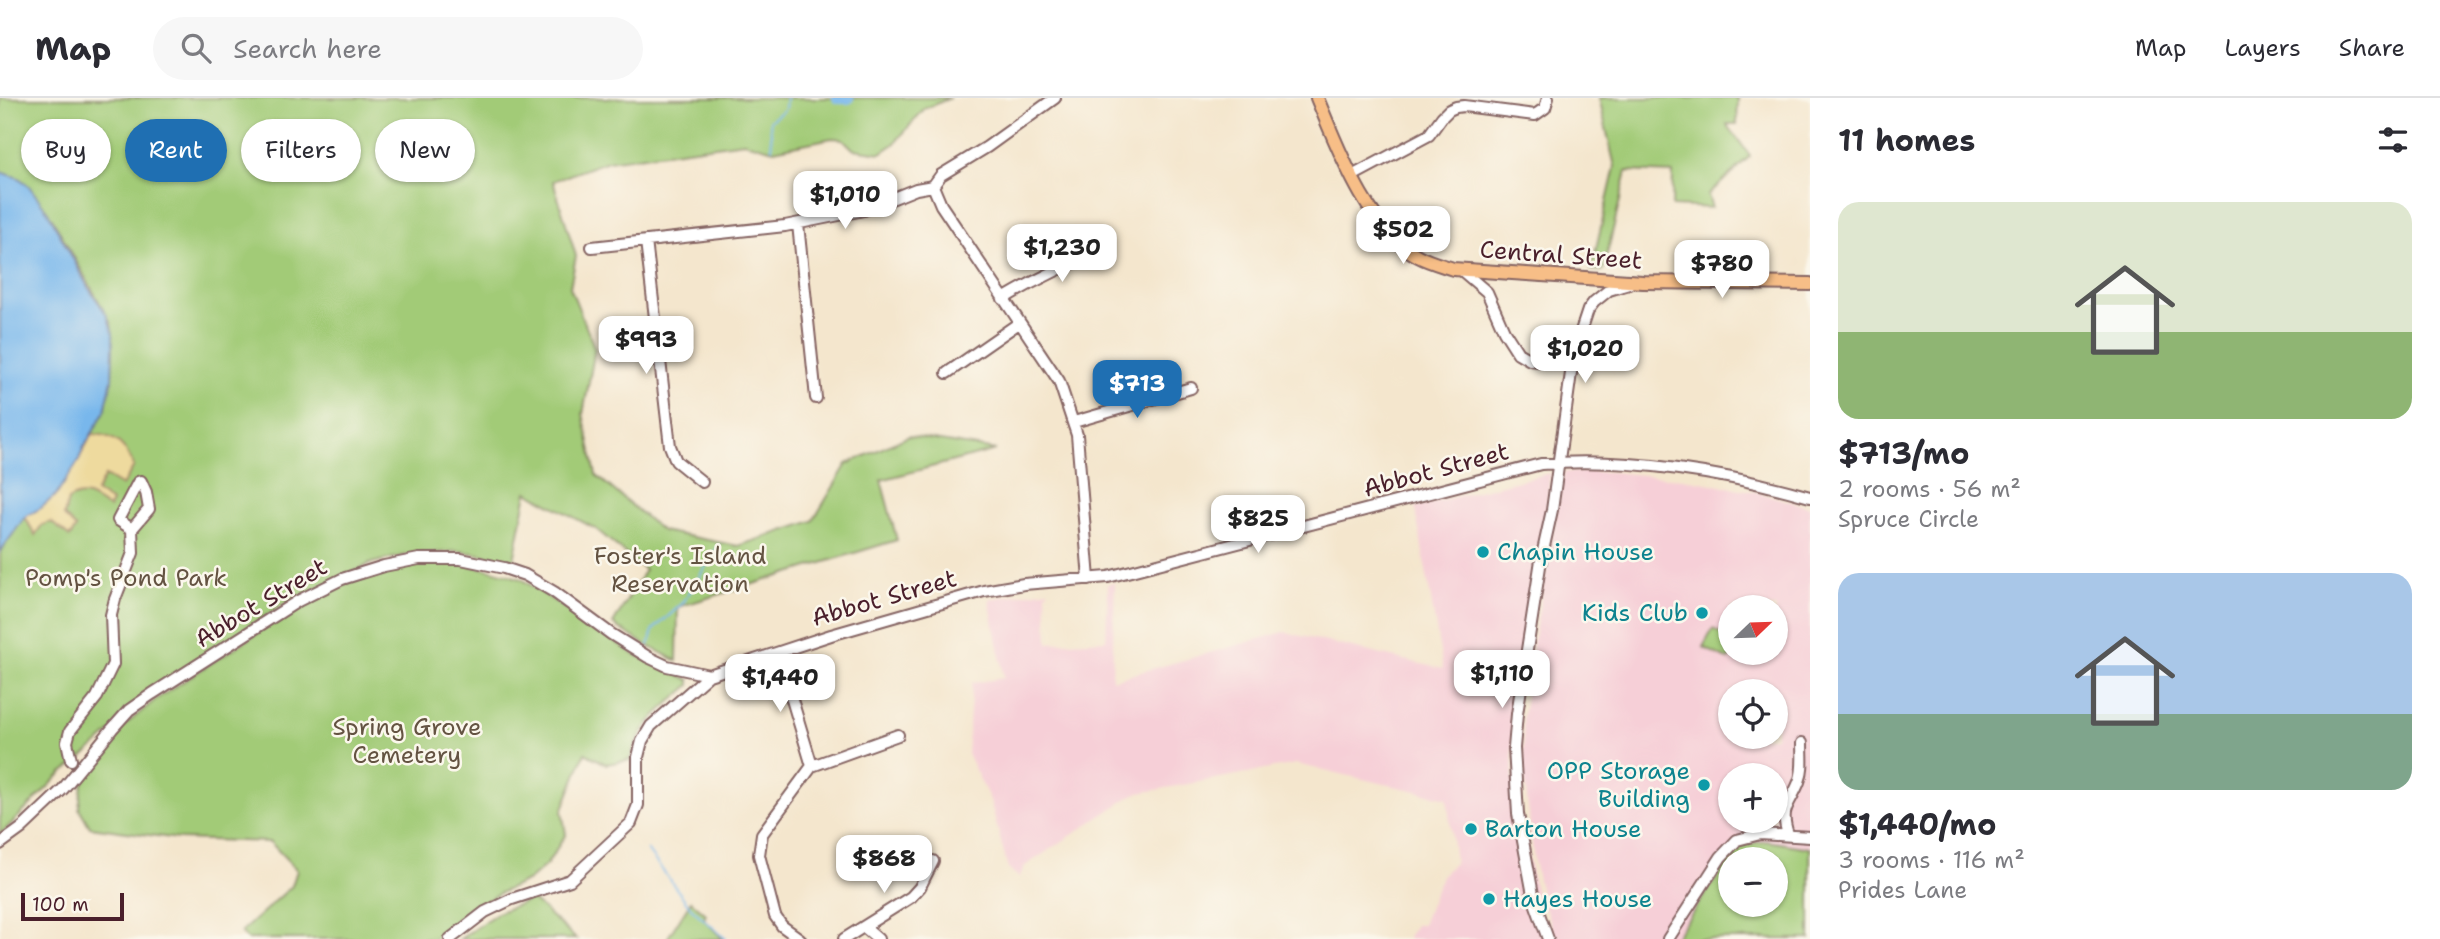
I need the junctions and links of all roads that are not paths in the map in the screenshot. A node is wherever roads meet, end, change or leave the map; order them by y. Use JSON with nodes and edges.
{"nodes":[{"id":1,"x":1055,"y":98,"type":"edge"},
{"id":2,"x":1317,"y":98,"type":"edge"},
{"id":3,"x":1548,"y":98,"type":"edge"},
{"id":4,"x":1352,"y":176,"type":"junction"},
{"id":5,"x":933,"y":186,"type":"junction"},
{"id":6,"x":798,"y":224,"type":"junction"},
{"id":7,"x":646,"y":241,"type":"junction"},
{"id":8,"x":592,"y":247,"type":"dead end"},
{"id":9,"x":1110,"y":248,"type":"dead end"},
{"id":10,"x":1460,"y":269,"type":"junction"},
{"id":11,"x":1635,"y":282,"type":"junction"},
{"id":12,"x":1810,"y":284,"type":"edge"},
{"id":13,"x":1003,"y":299,"type":"junction"},
{"id":14,"x":1019,"y":323,"type":"junction"},
{"id":15,"x":1573,"y":365,"type":"junction"},
{"id":16,"x":947,"y":373,"type":"dead end"},
{"id":17,"x":1191,"y":388,"type":"dead end"},
{"id":18,"x":816,"y":398,"type":"dead end"},
{"id":19,"x":1074,"y":422,"type":"junction"},
{"id":20,"x":1558,"y":463,"type":"junction"},
{"id":21,"x":702,"y":482,"type":"dead end"},
{"id":22,"x":1810,"y":497,"type":"edge"},
{"id":23,"x":132,"y":529,"type":"dead end"},
{"id":24,"x":1089,"y":579,"type":"junction"},
{"id":25,"x":778,"y":653,"type":"junction"},
{"id":26,"x":709,"y":675,"type":"junction"},
{"id":27,"x":898,"y":735,"type":"dead end"},
{"id":28,"x":1802,"y":743,"type":"dead end"},
{"id":29,"x":71,"y":760,"type":"dead end"},
{"id":30,"x":812,"y":766,"type":"junction"},
{"id":31,"x":1788,"y":834,"type":"junction"},
{"id":32,"x":1810,"y":837,"type":"edge"},
{"id":33,"x":0,"y":844,"type":"edge"},
{"id":34,"x":933,"y":861,"type":"dead end"},
{"id":35,"x":864,"y":927,"type":"junction"},
{"id":36,"x":450,"y":939,"type":"edge"},
{"id":37,"x":800,"y":939,"type":"edge"},
{"id":38,"x":844,"y":939,"type":"edge"},
{"id":39,"x":878,"y":939,"type":"edge"},
{"id":40,"x":1548,"y":939,"type":"edge"},
{"id":41,"x":1668,"y":939,"type":"edge"}],
"edges":[{"from":1,"to":5,"type":"street"},
{"from":2,"to":4,"type":"main road","name":"Central Street"},
{"from":3,"to":4,"type":"street"},
{"from":4,"to":10,"type":"main road","name":"Central Street"},
{"from":5,"to":6,"type":"street"},
{"from":5,"to":13,"type":"street"},
{"from":6,"to":7,"type":"street"},
{"from":6,"to":18,"type":"street"},
{"from":7,"to":8,"type":"street"},
{"from":7,"to":21,"type":"street"},
{"from":9,"to":13,"type":"street"},
{"from":10,"to":11,"type":"main road","name":"Central Street"},
{"from":10,"to":15,"type":"street"},
{"from":11,"to":12,"type":"main road","name":"Central Street"},
{"from":11,"to":15,"type":"street"},
{"from":13,"to":14,"type":"street"},
{"from":14,"to":16,"type":"street"},
{"from":14,"to":19,"type":"street"},
{"from":15,"to":20,"type":"street"},
{"from":17,"to":19,"type":"street"},
{"from":19,"to":24,"type":"street"},
{"from":20,"to":22,"type":"street","name":"Abbot Street"},
{"from":20,"to":24,"type":"street","name":"Abbot Street"},
{"from":20,"to":40,"type":"street"},
{"from":23,"to":29,"type":"street"},
{"from":24,"to":25,"type":"street","name":"Abbot Street"},
{"from":25,"to":26,"type":"street","name":"Abbot Street"},
{"from":25,"to":30,"type":"street"},
{"from":26,"to":33,"type":"street","name":"Abbot Street"},
{"from":26,"to":36,"type":"street"},
{"from":27,"to":30,"type":"street"},
{"from":28,"to":31,"type":"street"},
{"from":30,"to":37,"type":"street"},
{"from":31,"to":32,"type":"street"},
{"from":31,"to":41,"type":"street"},
{"from":34,"to":35,"type":"street"},
{"from":35,"to":38,"type":"street"},
{"from":35,"to":39,"type":"street"}]}
